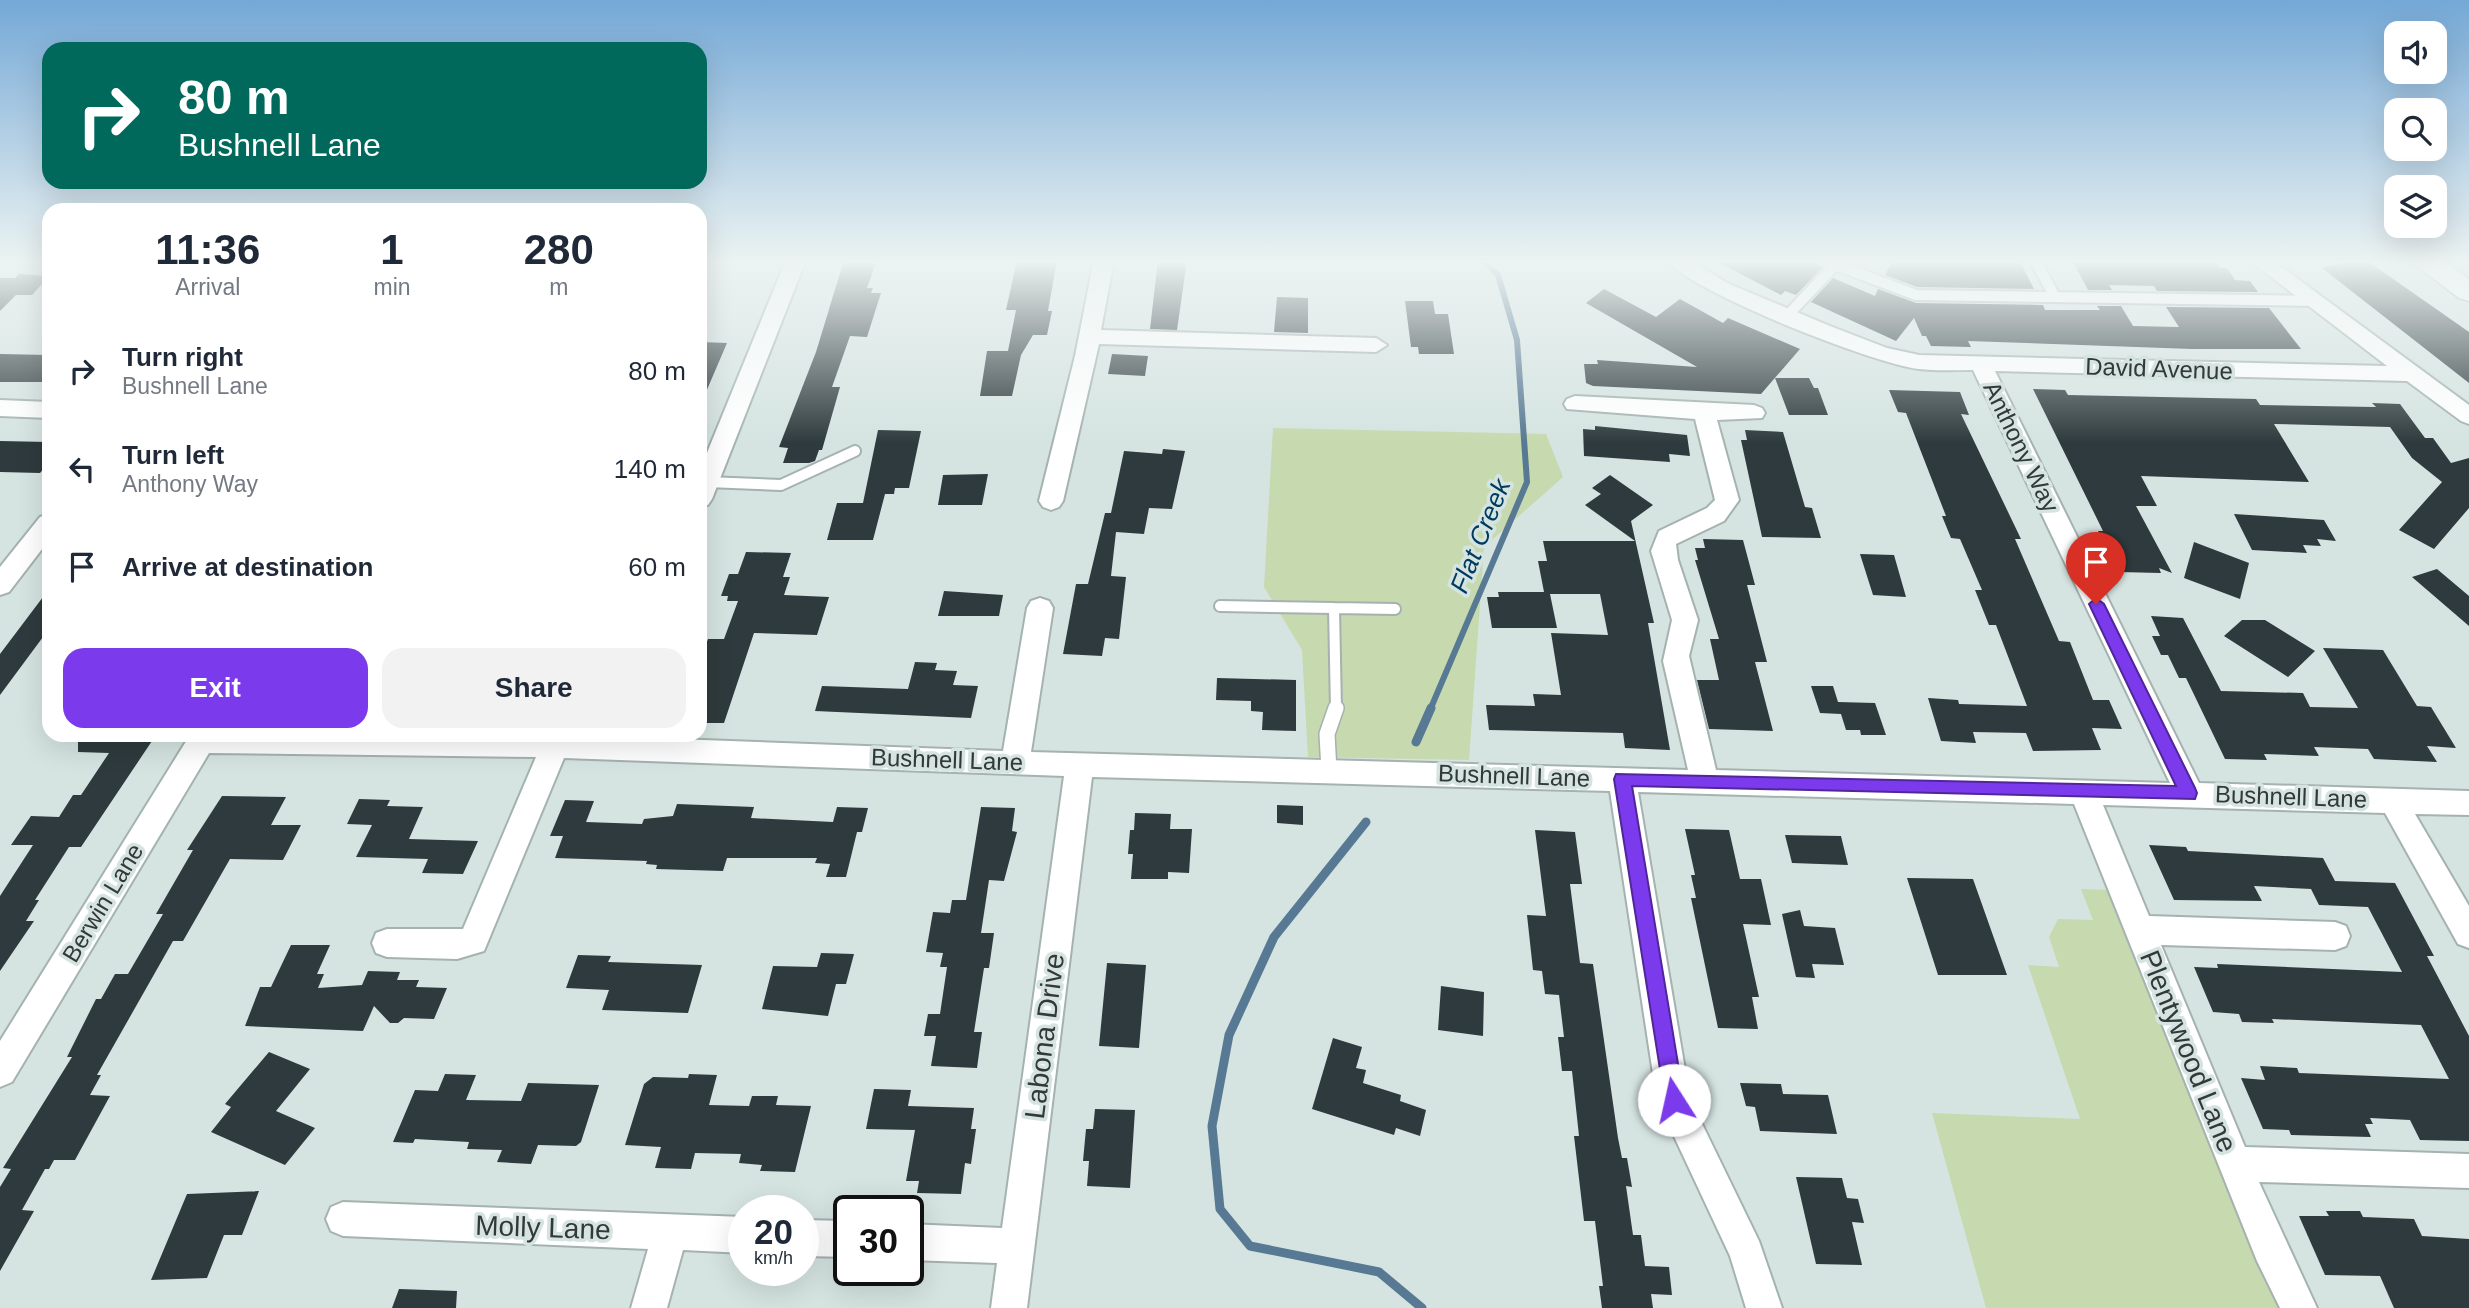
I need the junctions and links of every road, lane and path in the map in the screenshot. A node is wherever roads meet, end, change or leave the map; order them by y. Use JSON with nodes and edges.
{"nodes":[{"id":1,"x":771,"y":321,"type":"edge"},
{"id":2,"x":1093,"y":321,"type":"edge"},
{"id":3,"x":1800,"y":321,"type":"edge"},
{"id":4,"x":2343,"y":321,"type":"edge"},
{"id":5,"x":1090,"y":337,"type":"junction"},
{"id":6,"x":1376,"y":345,"type":"dead end"},
{"id":7,"x":1981,"y":365,"type":"junction"},
{"id":8,"x":2413,"y":374,"type":"junction"},
{"id":9,"x":1574,"y":404,"type":"dead end"},
{"id":10,"x":0,"y":408,"type":"edge"},
{"id":11,"x":42,"y":410,"type":"edge"},
{"id":12,"x":1704,"y":412,"type":"junction"},
{"id":13,"x":1754,"y":413,"type":"dead end"},
{"id":14,"x":2469,"y":416,"type":"edge"},
{"id":15,"x":855,"y":451,"type":"dead end"},
{"id":16,"x":707,"y":481,"type":"edge"},
{"id":17,"x":707,"y":491,"type":"edge"},
{"id":18,"x":1051,"y":501,"type":"dead end"},
{"id":19,"x":42,"y":532,"type":"edge"},
{"id":20,"x":0,"y":585,"type":"edge"},
{"id":21,"x":1220,"y":606,"type":"dead end"},
{"id":22,"x":1040,"y":608,"type":"dead end"},
{"id":23,"x":1334,"y":608,"type":"junction"},
{"id":24,"x":1395,"y":609,"type":"dead end"},
{"id":25,"x":201,"y":742,"type":"edge"},
{"id":26,"x":379,"y":742,"type":"edge"},
{"id":27,"x":593,"y":742,"type":"edge"},
{"id":28,"x":623,"y":742,"type":"edge"},
{"id":29,"x":555,"y":746,"type":"junction"},
{"id":30,"x":1015,"y":762,"type":"junction"},
{"id":31,"x":1079,"y":765,"type":"junction"},
{"id":32,"x":1329,"y":771,"type":"junction"},
{"id":33,"x":1622,"y":779,"type":"junction"},
{"id":34,"x":1704,"y":781,"type":"junction"},
{"id":35,"x":2083,"y":791,"type":"junction"},
{"id":36,"x":2189,"y":793,"type":"junction"},
{"id":37,"x":2393,"y":801,"type":"junction"},
{"id":38,"x":2469,"y":803,"type":"edge"},
{"id":39,"x":2140,"y":930,"type":"junction"},
{"id":40,"x":2469,"y":934,"type":"edge"},
{"id":41,"x":2335,"y":936,"type":"dead end"},
{"id":42,"x":387,"y":943,"type":"dead end"},
{"id":43,"x":0,"y":1071,"type":"edge"},
{"id":44,"x":2235,"y":1164,"type":"junction"},
{"id":45,"x":2469,"y":1171,"type":"edge"},
{"id":46,"x":343,"y":1219,"type":"dead end"},
{"id":47,"x":670,"y":1233,"type":"junction"},
{"id":48,"x":728,"y":1235,"type":"edge"},
{"id":49,"x":924,"y":1243,"type":"edge"},
{"id":50,"x":1017,"y":1246,"type":"junction"},
{"id":51,"x":649,"y":1308,"type":"edge"},
{"id":52,"x":1009,"y":1308,"type":"edge"},
{"id":53,"x":1764,"y":1308,"type":"edge"},
{"id":54,"x":2299,"y":1308,"type":"edge"}],
"edges":[{"from":1,"to":16,"type":"street"},
{"from":2,"to":5,"type":"street"},
{"from":3,"to":7,"type":"street","name":"David Avenue"},
{"from":4,"to":8,"type":"street"},
{"from":5,"to":6,"type":"street"},
{"from":5,"to":18,"type":"street"},
{"from":7,"to":8,"type":"street","name":"David Avenue"},
{"from":7,"to":36,"type":"street","name":"Anthony Way"},
{"from":8,"to":14,"type":"street"},
{"from":9,"to":12,"type":"street"},
{"from":10,"to":11,"type":"street"},
{"from":12,"to":13,"type":"street"},
{"from":12,"to":34,"type":"street"},
{"from":15,"to":17,"type":"lane"},
{"from":19,"to":20,"type":"street"},
{"from":21,"to":23,"type":"lane"},
{"from":22,"to":30,"type":"street"},
{"from":23,"to":24,"type":"lane"},
{"from":23,"to":32,"type":"lane"},
{"from":25,"to":43,"type":"street","name":"Berwin Lane"},
{"from":26,"to":29,"type":"street","name":"Bushnell Lane"},
{"from":27,"to":29,"type":"street","name":"Bushnell Lane"},
{"from":28,"to":30,"type":"street","name":"Bushnell Lane"},
{"from":29,"to":42,"type":"street"},
{"from":30,"to":31,"type":"street","name":"Bushnell Lane"},
{"from":31,"to":32,"type":"street","name":"Bushnell Lane"},
{"from":31,"to":50,"type":"street","name":"Labona Drive"},
{"from":32,"to":33,"type":"street","name":"Bushnell Lane"},
{"from":33,"to":34,"type":"street","name":"Bushnell Lane"},
{"from":33,"to":53,"type":"street"},
{"from":34,"to":35,"type":"street","name":"Bushnell Lane"},
{"from":35,"to":36,"type":"street","name":"Bushnell Lane"},
{"from":35,"to":39,"type":"street","name":"Plentywood Lane"},
{"from":36,"to":37,"type":"street","name":"Bushnell Lane"},
{"from":37,"to":38,"type":"street","name":"Bushnell Lane"},
{"from":37,"to":40,"type":"street"},
{"from":39,"to":41,"type":"street"},
{"from":39,"to":44,"type":"street","name":"Plentywood Lane"},
{"from":44,"to":45,"type":"street"},
{"from":44,"to":54,"type":"street","name":"Plentywood Lane"},
{"from":46,"to":47,"type":"street","name":"Molly Lane"},
{"from":47,"to":48,"type":"street","name":"Molly Lane"},
{"from":47,"to":51,"type":"street"},
{"from":49,"to":50,"type":"street"},
{"from":50,"to":52,"type":"street","name":"Labona Drive"}]}
